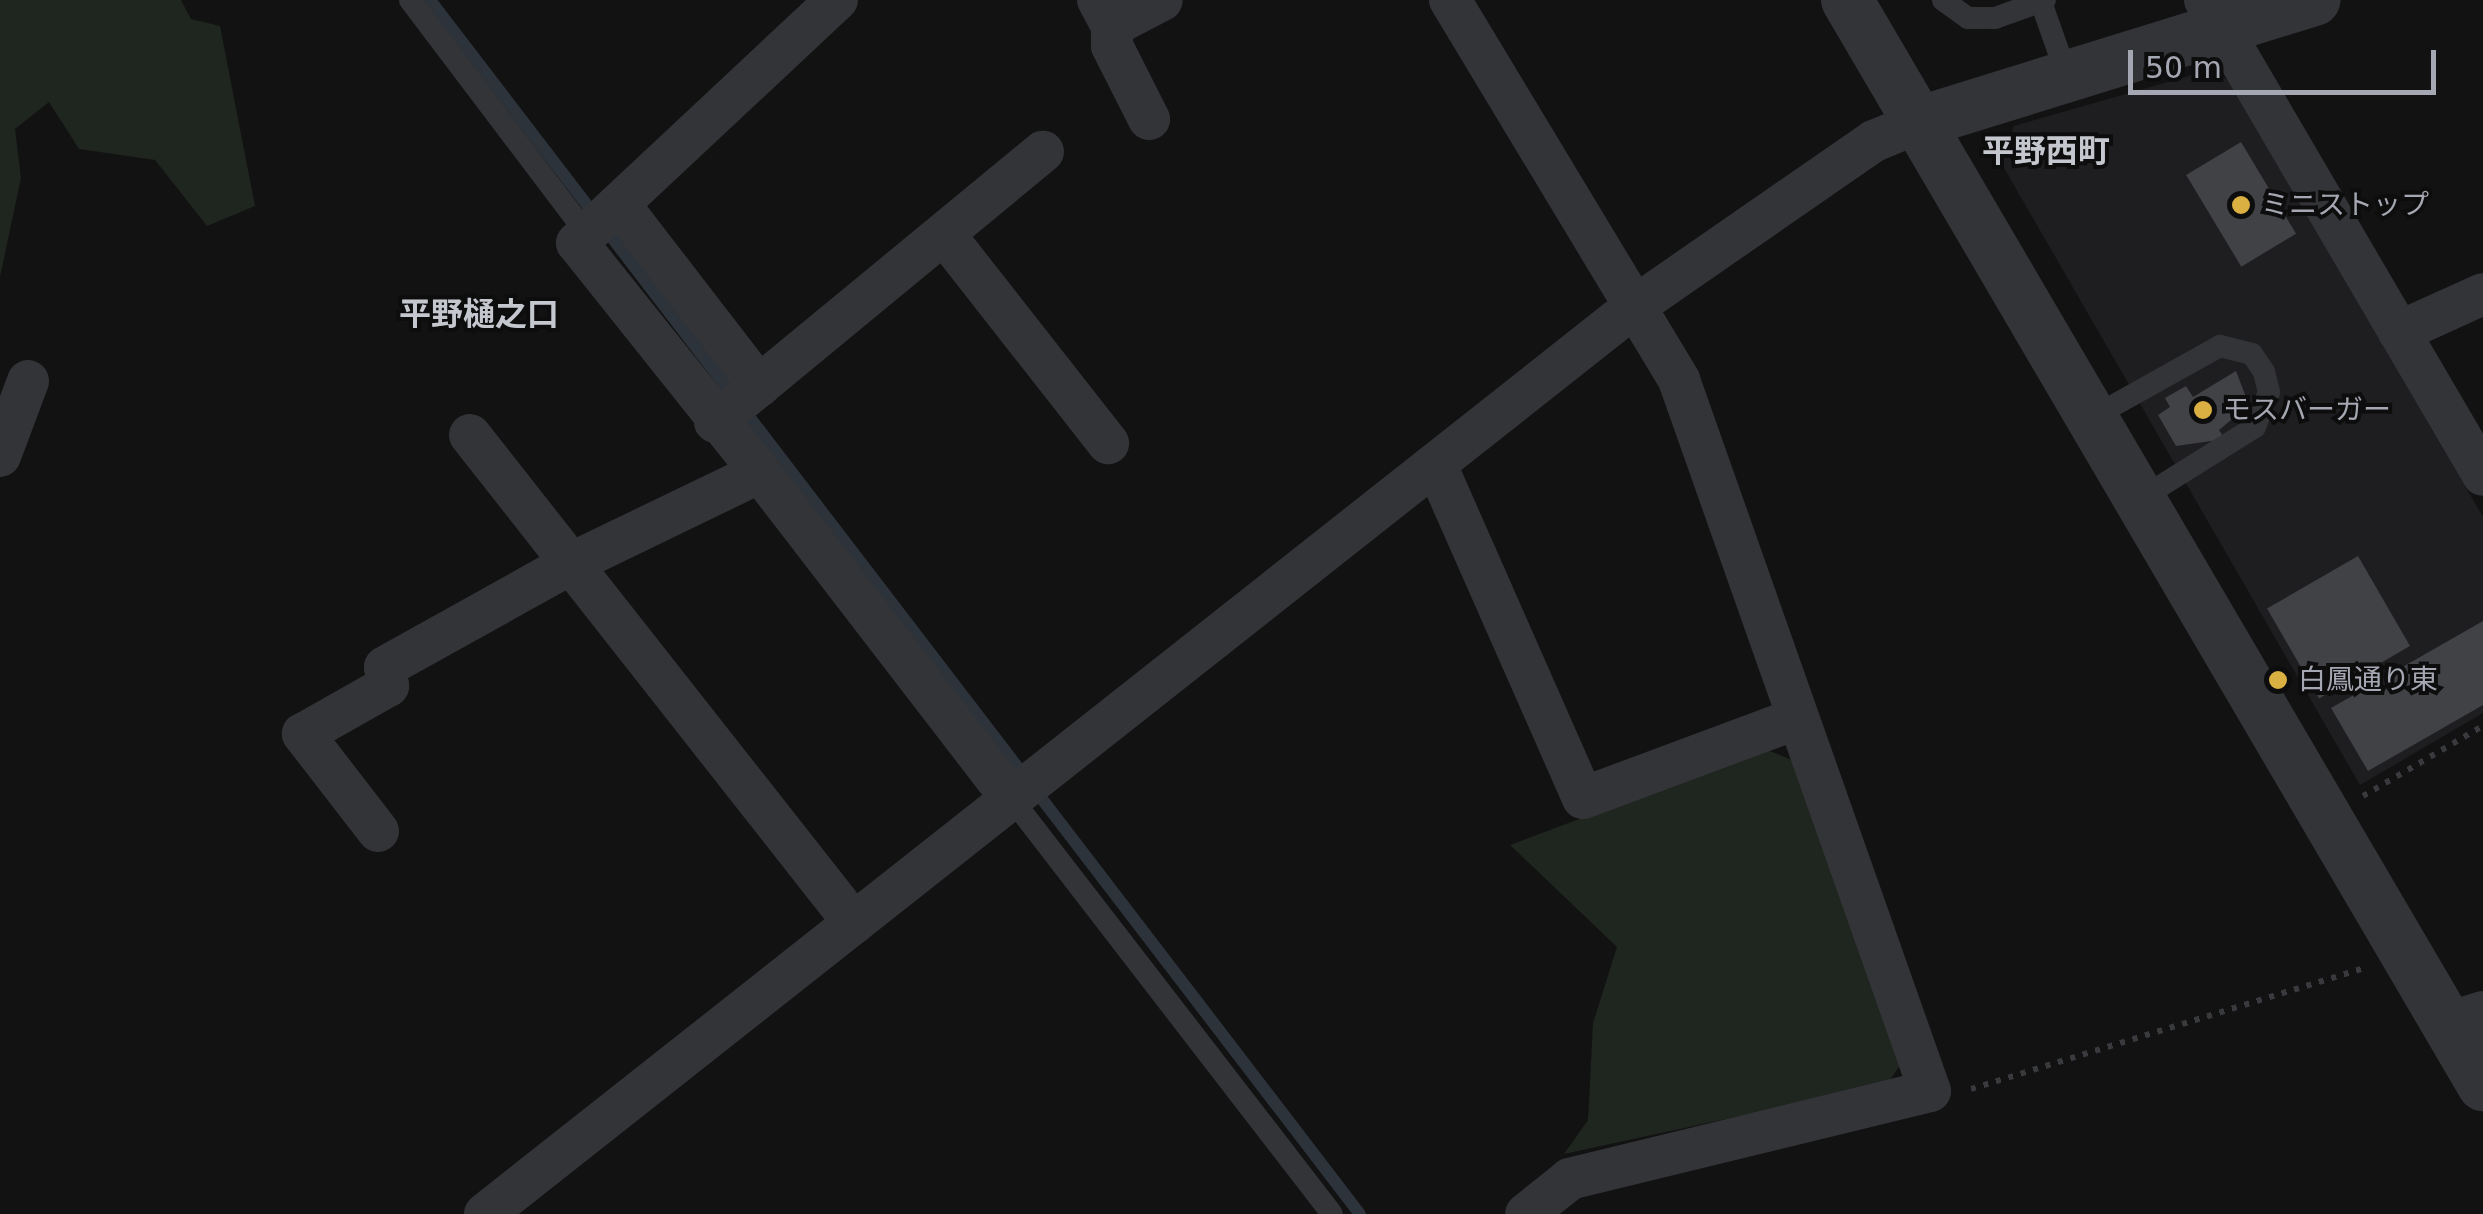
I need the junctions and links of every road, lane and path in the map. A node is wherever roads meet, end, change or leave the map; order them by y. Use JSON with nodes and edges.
{"nodes":[{"id":1,"x":410,"y":0,"type":"edge"},
{"id":2,"x":1162,"y":0,"type":"edge"},
{"id":3,"x":1450,"y":0,"type":"edge"},
{"id":4,"x":1847,"y":0,"type":"edge"},
{"id":5,"x":1943,"y":0,"type":"edge"},
{"id":6,"x":2315,"y":0,"type":"edge"},
{"id":7,"x":2043,"y":1,"type":"edge"},
{"id":8,"x":833,"y":2,"type":"edge"},
{"id":9,"x":1105,"y":13,"type":"edge"},
{"id":10,"x":2214,"y":14,"type":"edge"},
{"id":11,"x":2067,"y":76,"type":"junction"},
{"id":12,"x":1148,"y":119,"type":"dead end"},
{"id":13,"x":1920,"y":122,"type":"junction"},
{"id":14,"x":1043,"y":152,"type":"dead end"},
{"id":15,"x":619,"y":204,"type":"junction"},
{"id":16,"x":587,"y":234,"type":"junction"},
{"id":17,"x":944,"y":234,"type":"junction"},
{"id":18,"x":2483,"y":294,"type":"edge"},
{"id":19,"x":1634,"y":306,"type":"junction"},
{"id":20,"x":2399,"y":332,"type":"junction"},
{"id":21,"x":28,"y":381,"type":"dead end"},
{"id":22,"x":759,"y":386,"type":"junction"},
{"id":23,"x":2091,"y":418,"type":"junction"},
{"id":24,"x":715,"y":422,"type":"junction"},
{"id":25,"x":470,"y":434,"type":"dead end"},
{"id":26,"x":1108,"y":443,"type":"dead end"},
{"id":27,"x":0,"y":456,"type":"edge"},
{"id":28,"x":1436,"y":465,"type":"junction"},
{"id":29,"x":760,"y":472,"type":"junction"},
{"id":30,"x":2483,"y":475,"type":"edge"},
{"id":31,"x":2138,"y":500,"type":"junction"},
{"id":32,"x":568,"y":565,"type":"junction"},
{"id":33,"x":1798,"y":718,"type":"junction"},
{"id":34,"x":2483,"y":726,"type":"edge"},
{"id":35,"x":1024,"y":788,"type":"junction"},
{"id":36,"x":2359,"y":798,"type":"dead end"},
{"id":37,"x":378,"y":832,"type":"dead end"},
{"id":38,"x":854,"y":923,"type":"junction"},
{"id":39,"x":2366,"y":968,"type":"dead end"},
{"id":40,"x":2465,"y":1018,"type":"edge"},
{"id":41,"x":2483,"y":1085,"type":"edge"},
{"id":42,"x":1930,"y":1092,"type":"junction"},
{"id":43,"x":485,"y":1214,"type":"edge"},
{"id":44,"x":1332,"y":1214,"type":"edge"},
{"id":45,"x":1526,"y":1214,"type":"edge"}],
"edges":[{"from":1,"to":16,"type":"lane"},
{"from":2,"to":9,"type":"street"},
{"from":3,"to":19,"type":"street"},
{"from":4,"to":13,"type":"street"},
{"from":5,"to":7,"type":"lane"},
{"from":6,"to":10,"type":"street"},
{"from":7,"to":11,"type":"lane"},
{"from":8,"to":15,"type":"street"},
{"from":9,"to":12,"type":"street"},
{"from":10,"to":11,"type":"street"},
{"from":10,"to":20,"type":"street"},
{"from":11,"to":13,"type":"street"},
{"from":13,"to":19,"type":"street"},
{"from":13,"to":23,"type":"street"},
{"from":14,"to":17,"type":"street"},
{"from":15,"to":16,"type":"street"},
{"from":15,"to":22,"type":"street"},
{"from":16,"to":24,"type":"street"},
{"from":17,"to":22,"type":"street"},
{"from":17,"to":26,"type":"street"},
{"from":18,"to":20,"type":"street"},
{"from":19,"to":28,"type":"street"},
{"from":19,"to":33,"type":"street"},
{"from":20,"to":30,"type":"street"},
{"from":21,"to":27,"type":"street"},
{"from":22,"to":24,"type":"street"},
{"from":23,"to":31,"type":"street"},
{"from":23,"to":31,"type":"lane"},
{"from":24,"to":29,"type":"street"},
{"from":25,"to":32,"type":"street"},
{"from":28,"to":33,"type":"street"},
{"from":28,"to":35,"type":"street"},
{"from":29,"to":32,"type":"street"},
{"from":29,"to":35,"type":"street"},
{"from":31,"to":40,"type":"street"},
{"from":32,"to":37,"type":"street"},
{"from":32,"to":38,"type":"street"},
{"from":33,"to":42,"type":"street"},
{"from":34,"to":36,"type":"path"},
{"from":35,"to":38,"type":"street"},
{"from":35,"to":44,"type":"lane"},
{"from":38,"to":43,"type":"street"},
{"from":39,"to":42,"type":"path"},
{"from":40,"to":41,"type":"street"},
{"from":42,"to":45,"type":"street"}]}
